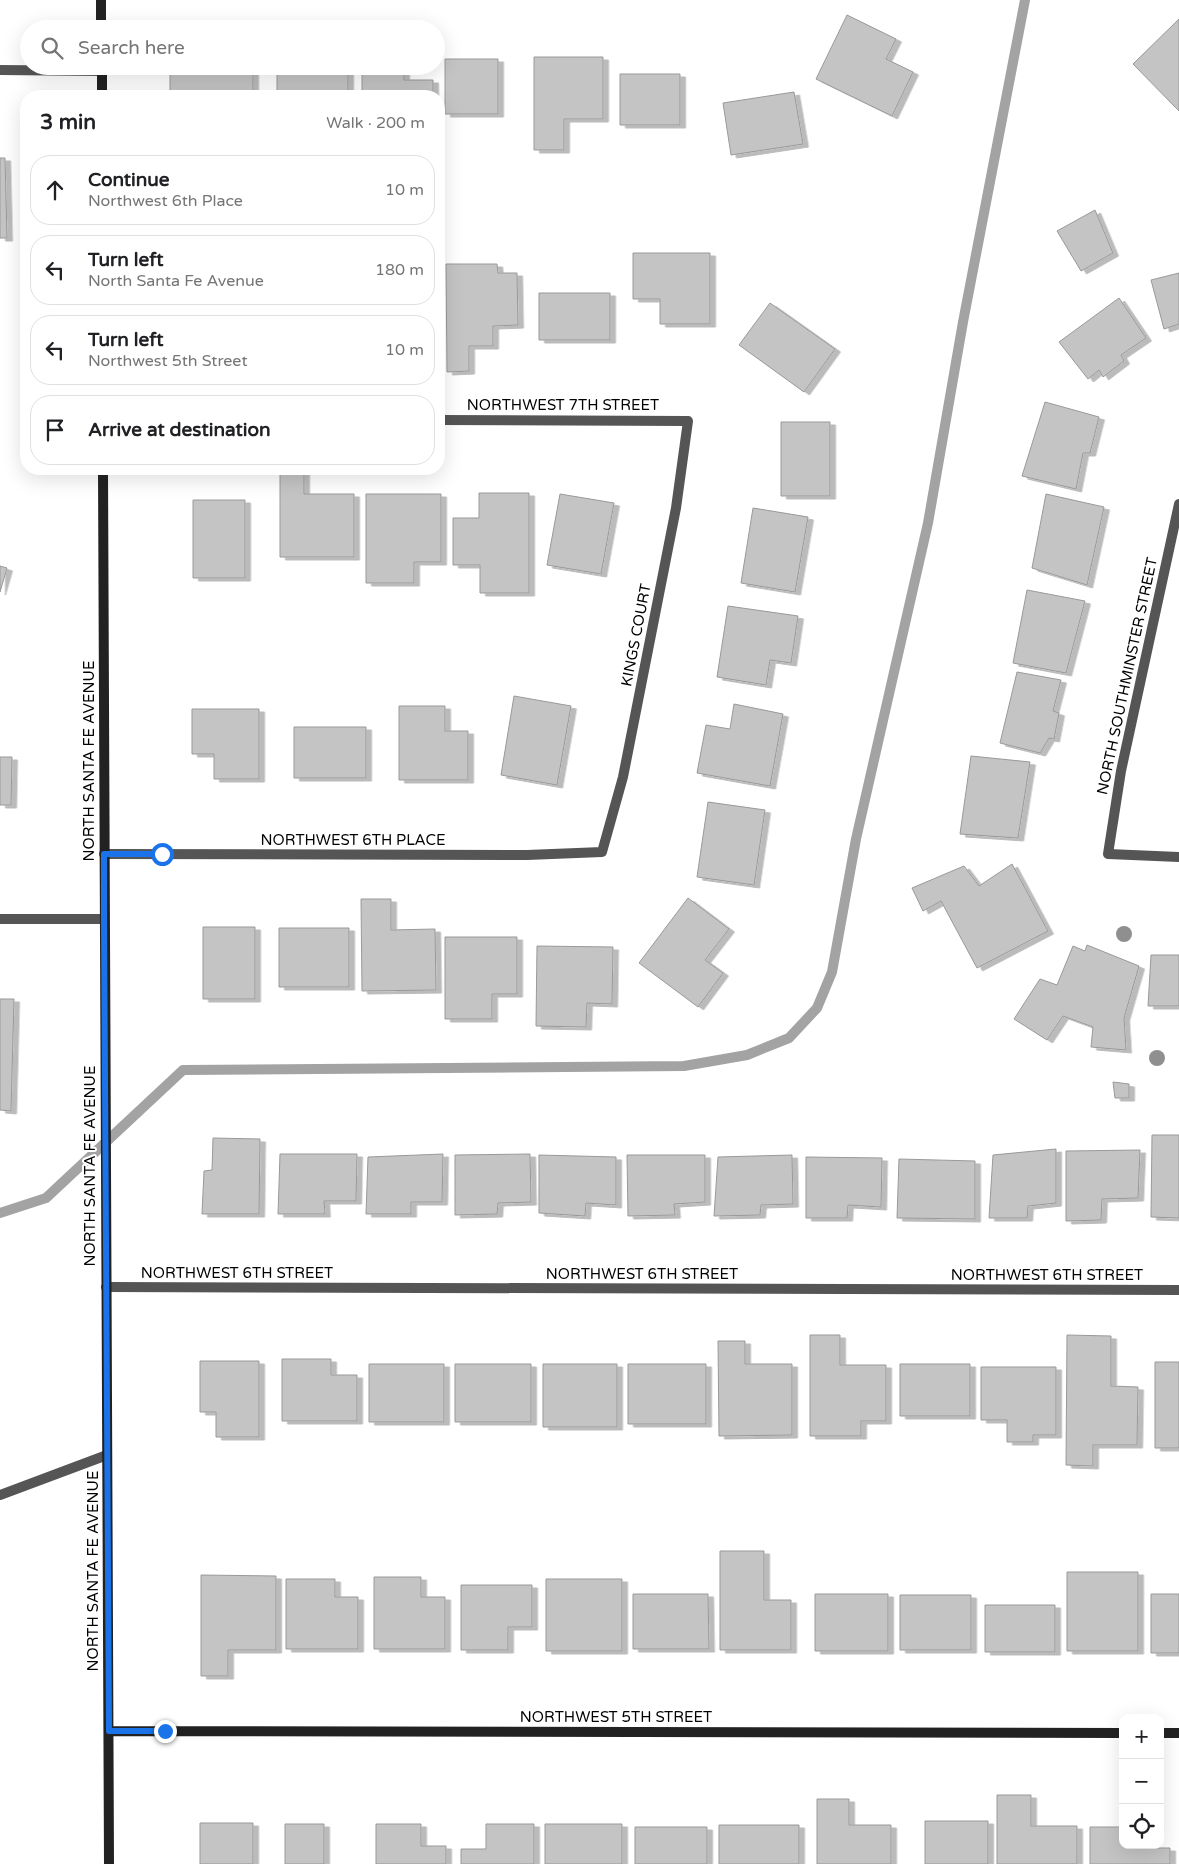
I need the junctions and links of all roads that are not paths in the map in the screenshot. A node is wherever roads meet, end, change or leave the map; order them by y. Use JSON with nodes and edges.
{"nodes":[{"id":1,"x":101,"y":0,"type":"edge"},
{"id":2,"x":101,"y":20,"type":"edge"},
{"id":3,"x":0,"y":70,"type":"edge"},
{"id":4,"x":20,"y":70,"type":"edge"},
{"id":5,"x":102,"y":75,"type":"edge"},
{"id":6,"x":102,"y":90,"type":"edge"},
{"id":7,"x":445,"y":420,"type":"edge"},
{"id":8,"x":688,"y":421,"type":"joint"},
{"id":9,"x":103,"y":475,"type":"edge"},
{"id":10,"x":1179,"y":504,"type":"edge"},
{"id":11,"x":602,"y":852,"type":"joint"},
{"id":12,"x":104,"y":854,"type":"junction"},
{"id":13,"x":1179,"y":857,"type":"edge"},
{"id":14,"x":0,"y":919,"type":"edge"},
{"id":15,"x":104,"y":919,"type":"junction"},
{"id":16,"x":106,"y":1287,"type":"junction"},
{"id":17,"x":1179,"y":1290,"type":"edge"},
{"id":18,"x":107,"y":1455,"type":"junction"},
{"id":19,"x":0,"y":1495,"type":"edge"},
{"id":20,"x":109,"y":1731,"type":"junction"},
{"id":21,"x":1119,"y":1733,"type":"edge"},
{"id":22,"x":1164,"y":1733,"type":"edge"},
{"id":23,"x":1179,"y":1733,"type":"edge"},
{"id":24,"x":109,"y":1864,"type":"edge"}],
"edges":[{"from":1,"to":2,"type":"main road"},
{"from":3,"to":4,"type":"street"},
{"from":5,"to":6,"type":"main road"},
{"from":7,"to":8,"type":"street","name":"NORTHWEST 7TH STREET"},
{"from":8,"to":11,"type":"street","name":"KINGS COURT"},
{"from":9,"to":12,"type":"main road","name":"NORTH SANTA FE AVENUE"},
{"from":10,"to":13,"type":"street","name":"NORTH SOUTHMINSTER STREET"},
{"from":11,"to":12,"type":"street","name":"NORTHWEST 6TH PLACE"},
{"from":12,"to":15,"type":"main road","name":"NORTH SANTA FE AVENUE"},
{"from":14,"to":15,"type":"street"},
{"from":15,"to":16,"type":"main road","name":"NORTH SANTA FE AVENUE"},
{"from":16,"to":17,"type":"street","name":"NORTHWEST 6TH STREET"},
{"from":16,"to":18,"type":"main road","name":"NORTH SANTA FE AVENUE"},
{"from":18,"to":19,"type":"street"},
{"from":18,"to":20,"type":"main road","name":"NORTH SANTA FE AVENUE"},
{"from":20,"to":21,"type":"main road","name":"NORTHWEST 5TH STREET"},
{"from":20,"to":24,"type":"main road","name":"NORTH SANTA FE AVENUE"},
{"from":22,"to":23,"type":"main road"}]}
